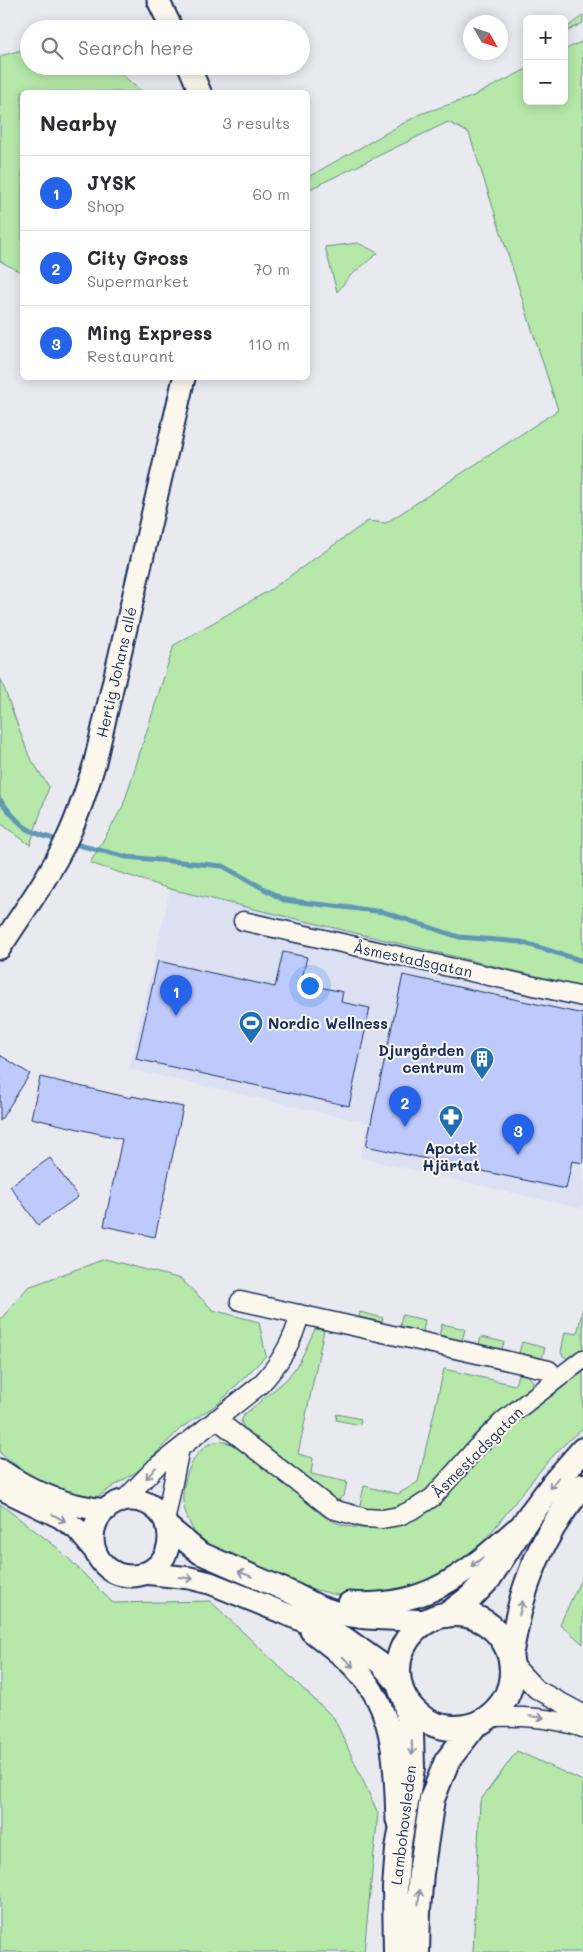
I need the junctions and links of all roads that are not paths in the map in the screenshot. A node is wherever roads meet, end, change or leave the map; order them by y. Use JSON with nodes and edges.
{"nodes":[{"id":1,"x":158,"y":0,"type":"edge"},
{"id":2,"x":168,"y":20,"type":"edge"},
{"id":3,"x":193,"y":75,"type":"edge"},
{"id":4,"x":199,"y":90,"type":"edge"},
{"id":5,"x":184,"y":380,"type":"edge"},
{"id":6,"x":243,"y":921,"type":"dead end"},
{"id":7,"x":0,"y":948,"type":"edge"},
{"id":8,"x":583,"y":996,"type":"edge"},
{"id":9,"x":240,"y":1301,"type":"dead end"},
{"id":10,"x":300,"y":1314,"type":"junction"},
{"id":11,"x":583,"y":1359,"type":"edge"},
{"id":12,"x":556,"y":1379,"type":"junction"},
{"id":13,"x":216,"y":1419,"type":"junction"},
{"id":14,"x":180,"y":1448,"type":"junction"},
{"id":15,"x":583,"y":1450,"type":"edge"},
{"id":16,"x":0,"y":1470,"type":"edge"},
{"id":17,"x":583,"y":1486,"type":"edge"},
{"id":18,"x":0,"y":1488,"type":"edge"},
{"id":19,"x":115,"y":1505,"type":"junction"},
{"id":20,"x":527,"y":1519,"type":"junction"},
{"id":21,"x":166,"y":1524,"type":"junction"},
{"id":22,"x":96,"y":1552,"type":"junction"},
{"id":23,"x":144,"y":1573,"type":"junction"},
{"id":24,"x":290,"y":1592,"type":"junction"},
{"id":25,"x":438,"y":1618,"type":"junction"},
{"id":26,"x":297,"y":1620,"type":"junction"},
{"id":27,"x":510,"y":1659,"type":"junction"},
{"id":28,"x":403,"y":1693,"type":"junction"},
{"id":29,"x":583,"y":1714,"type":"edge"},
{"id":30,"x":482,"y":1721,"type":"junction"},
{"id":31,"x":583,"y":1728,"type":"edge"},
{"id":32,"x":398,"y":1849,"type":"junction"},
{"id":33,"x":396,"y":1952,"type":"edge"},
{"id":34,"x":417,"y":1952,"type":"edge"}],
"edges":[{"from":1,"to":2,"type":"street"},
{"from":3,"to":4,"type":"street"},
{"from":5,"to":7,"type":"street","name":"Hertig Johans allé"},
{"from":6,"to":8,"type":"street","name":"Åsmestadsgatan"},
{"from":9,"to":10,"type":"street"},
{"from":10,"to":12,"type":"street"},
{"from":10,"to":13,"type":"street"},
{"from":11,"to":12,"type":"street","name":"Åsmestadsgatan"},
{"from":12,"to":13,"type":"street","name":"Åsmestadsgatan"},
{"from":13,"to":14,"type":"street"},
{"from":14,"to":19,"type":"street","one_way":true},
{"from":14,"to":21,"type":"street"},
{"from":15,"to":20,"type":"main road","one_way":true},
{"from":16,"to":19,"type":"street"},
{"from":27,"to":17,"type":"main road","one_way":true},
{"from":18,"to":22,"type":"street","one_way":true},
{"from":19,"to":21,"type":"street"},
{"from":19,"to":22,"type":"street"},
{"from":20,"to":24,"type":"street","one_way":true},
{"from":20,"to":25,"type":"main road"},
{"from":21,"to":23,"type":"street"},
{"from":24,"to":21,"type":"street","one_way":true},
{"from":22,"to":23,"type":"street"},
{"from":23,"to":26,"type":"street","one_way":true},
{"from":24,"to":25,"type":"street"},
{"from":25,"to":27,"type":"main road"},
{"from":25,"to":28,"type":"main road"},
{"from":26,"to":28,"type":"street"},
{"from":26,"to":32,"type":"street","one_way":true},
{"from":27,"to":29,"type":"street"},
{"from":27,"to":30,"type":"main road"},
{"from":28,"to":30,"type":"main road"},
{"from":28,"to":32,"type":"main road","name":"Lambohovsleden","one_way":true},
{"from":30,"to":31,"type":"street","one_way":true},
{"from":34,"to":30,"type":"main road","name":"Lambohovsleden","one_way":true},
{"from":32,"to":33,"type":"main road","name":"Lambohovsleden"}]}
